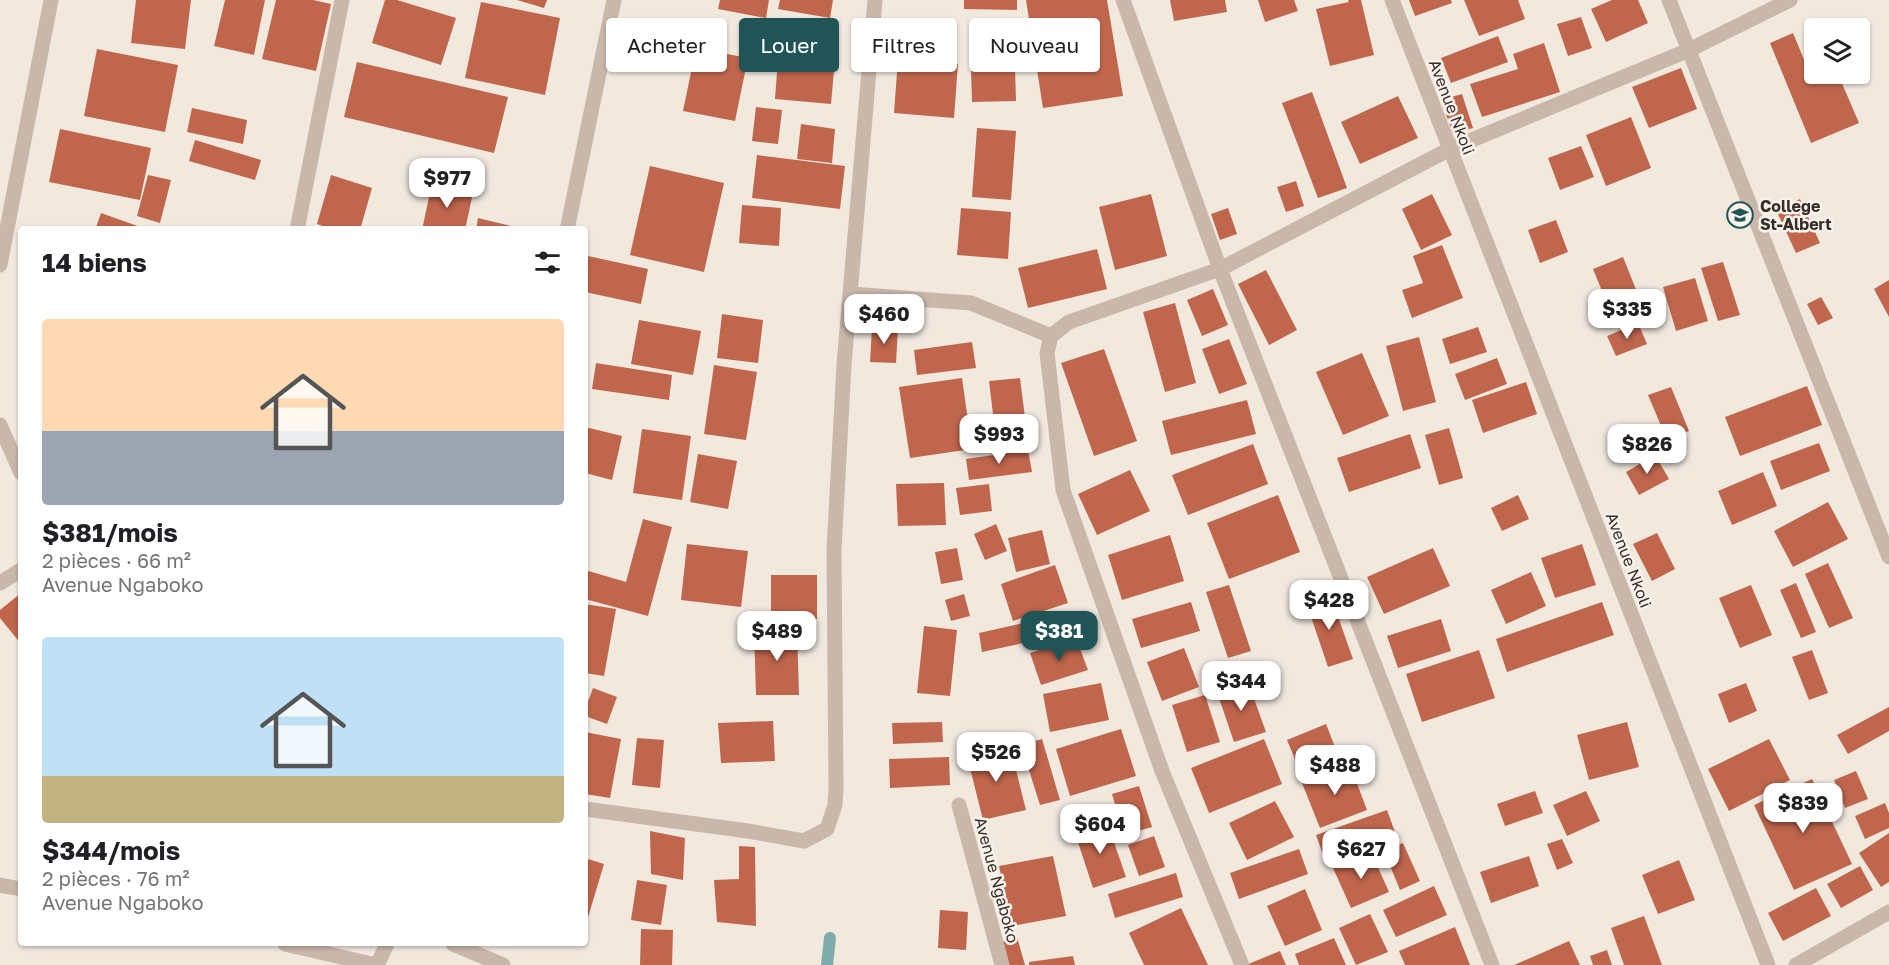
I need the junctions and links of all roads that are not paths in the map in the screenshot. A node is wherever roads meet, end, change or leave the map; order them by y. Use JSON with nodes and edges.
{"nodes":[{"id":1,"x":51,"y":0,"type":"edge"},
{"id":2,"x":342,"y":0,"type":"edge"},
{"id":3,"x":615,"y":0,"type":"edge"},
{"id":4,"x":875,"y":0,"type":"edge"},
{"id":5,"x":1123,"y":0,"type":"edge"},
{"id":6,"x":1392,"y":0,"type":"edge"},
{"id":7,"x":1669,"y":0,"type":"edge"},
{"id":8,"x":1790,"y":0,"type":"edge"},
{"id":9,"x":1689,"y":50,"type":"junction"},
{"id":10,"x":1449,"y":149,"type":"junction"},
{"id":11,"x":298,"y":226,"type":"edge"},
{"id":12,"x":568,"y":226,"type":"edge"},
{"id":13,"x":0,"y":265,"type":"edge"},
{"id":14,"x":1220,"y":269,"type":"junction"},
{"id":15,"x":851,"y":294,"type":"junction"},
{"id":16,"x":1051,"y":336,"type":"junction"},
{"id":17,"x":0,"y":425,"type":"edge"},
{"id":18,"x":18,"y":466,"type":"edge"},
{"id":19,"x":1889,"y":557,"type":"edge"},
{"id":20,"x":18,"y":572,"type":"edge"},
{"id":21,"x":0,"y":583,"type":"edge"},
{"id":22,"x":958,"y":805,"type":"dead end"},
{"id":23,"x":588,"y":809,"type":"edge"},
{"id":24,"x":0,"y":885,"type":"edge"},
{"id":25,"x":18,"y":888,"type":"edge"},
{"id":26,"x":1889,"y":912,"type":"edge"},
{"id":27,"x":294,"y":946,"type":"edge"},
{"id":28,"x":386,"y":946,"type":"edge"},
{"id":29,"x":458,"y":946,"type":"edge"},
{"id":30,"x":377,"y":965,"type":"edge"},
{"id":31,"x":503,"y":965,"type":"edge"},
{"id":32,"x":1002,"y":965,"type":"edge"},
{"id":33,"x":1242,"y":965,"type":"edge"},
{"id":34,"x":1492,"y":965,"type":"edge"},
{"id":35,"x":1768,"y":965,"type":"edge"},
{"id":36,"x":1796,"y":965,"type":"edge"}],
"edges":[{"from":1,"to":13,"type":"street"},
{"from":2,"to":11,"type":"street"},
{"from":3,"to":12,"type":"street"},
{"from":4,"to":15,"type":"street"},
{"from":5,"to":14,"type":"street"},
{"from":6,"to":10,"type":"street","name":"Avenue Nkoli"},
{"from":7,"to":9,"type":"street"},
{"from":8,"to":9,"type":"street"},
{"from":9,"to":10,"type":"street"},
{"from":9,"to":19,"type":"street"},
{"from":10,"to":14,"type":"street"},
{"from":10,"to":35,"type":"street","name":"Avenue Nkoli"},
{"from":14,"to":16,"type":"street"},
{"from":14,"to":34,"type":"street"},
{"from":15,"to":16,"type":"street"},
{"from":15,"to":23,"type":"street"},
{"from":16,"to":33,"type":"street"},
{"from":17,"to":18,"type":"street"},
{"from":20,"to":21,"type":"street"},
{"from":22,"to":32,"type":"street","name":"Avenue Ngaboko"},
{"from":24,"to":25,"type":"street"},
{"from":26,"to":36,"type":"street"},
{"from":27,"to":30,"type":"street"},
{"from":28,"to":30,"type":"street"},
{"from":29,"to":31,"type":"street"}]}
